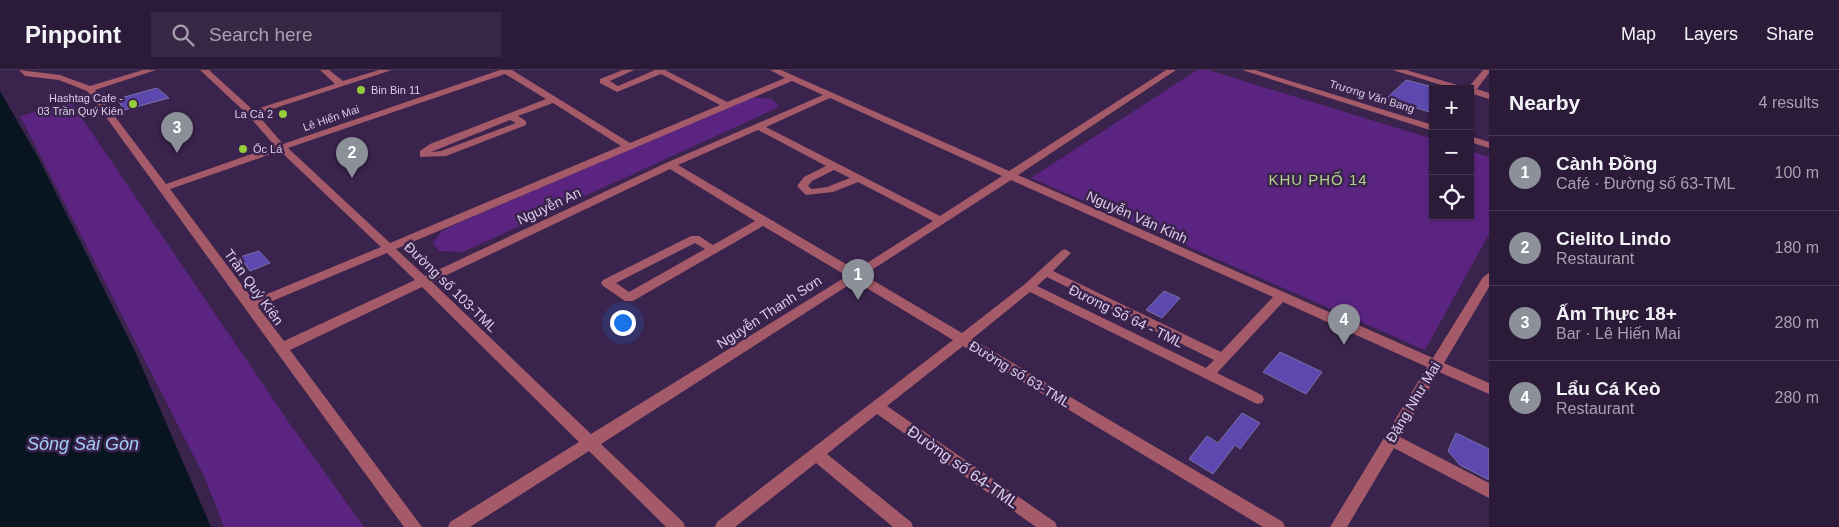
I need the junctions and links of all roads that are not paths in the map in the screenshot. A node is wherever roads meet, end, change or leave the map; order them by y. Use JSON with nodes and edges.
{"nodes":[{"id":1,"x":23,"y":70,"type":"edge"},
{"id":2,"x":68,"y":70,"type":"edge"},
{"id":3,"x":152,"y":70,"type":"edge"},
{"id":4,"x":204,"y":70,"type":"edge"},
{"id":5,"x":324,"y":70,"type":"edge"},
{"id":6,"x":388,"y":70,"type":"edge"},
{"id":7,"x":506,"y":70,"type":"edge"},
{"id":8,"x":630,"y":70,"type":"edge"},
{"id":9,"x":774,"y":70,"type":"edge"},
{"id":10,"x":1172,"y":70,"type":"edge"},
{"id":11,"x":1246,"y":70,"type":"edge"},
{"id":12,"x":1397,"y":70,"type":"edge"},
{"id":13,"x":1487,"y":70,"type":"edge"},
{"id":14,"x":660,"y":71,"type":"edge"},
{"id":15,"x":60,"y":78,"type":"junction"},
{"id":16,"x":792,"y":78,"type":"junction"},
{"id":17,"x":342,"y":84,"type":"junction"},
{"id":18,"x":1451,"y":85,"type":"edge"},
{"id":19,"x":1474,"y":85,"type":"edge"},
{"id":20,"x":90,"y":89,"type":"junction"},
{"id":21,"x":1474,"y":92,"type":"edge"},
{"id":22,"x":830,"y":95,"type":"junction"},
{"id":23,"x":1489,"y":96,"type":"edge"},
{"id":24,"x":553,"y":100,"type":"junction"},
{"id":25,"x":726,"y":104,"type":"junction"},
{"id":26,"x":251,"y":113,"type":"junction"},
{"id":27,"x":511,"y":116,"type":"junction"},
{"id":28,"x":760,"y":127,"type":"junction"},
{"id":29,"x":1429,"y":127,"type":"edge"},
{"id":30,"x":1474,"y":140,"type":"edge"},
{"id":31,"x":1489,"y":145,"type":"edge"},
{"id":32,"x":628,"y":146,"type":"junction"},
{"id":33,"x":282,"y":148,"type":"junction"},
{"id":34,"x":670,"y":166,"type":"junction"},
{"id":35,"x":835,"y":166,"type":"junction"},
{"id":36,"x":1008,"y":176,"type":"junction"},
{"id":37,"x":858,"y":178,"type":"junction"},
{"id":38,"x":163,"y":188,"type":"junction"},
{"id":39,"x":940,"y":220,"type":"junction"},
{"id":40,"x":763,"y":221,"type":"junction"},
{"id":41,"x":388,"y":247,"type":"junction"},
{"id":42,"x":714,"y":250,"type":"junction"},
{"id":43,"x":1066,"y":253,"type":"dead end"},
{"id":44,"x":1046,"y":272,"type":"junction"},
{"id":45,"x":855,"y":276,"type":"junction"},
{"id":46,"x":1489,"y":277,"type":"edge"},
{"id":47,"x":422,"y":282,"type":"junction"},
{"id":48,"x":1029,"y":287,"type":"junction"},
{"id":49,"x":1281,"y":296,"type":"junction"},
{"id":50,"x":250,"y":306,"type":"junction"},
{"id":51,"x":962,"y":339,"type":"junction"},
{"id":52,"x":282,"y":348,"type":"junction"},
{"id":53,"x":1222,"y":358,"type":"junction"},
{"id":54,"x":1436,"y":365,"type":"junction"},
{"id":55,"x":1208,"y":374,"type":"junction"},
{"id":56,"x":1489,"y":389,"type":"edge"},
{"id":57,"x":1257,"y":399,"type":"dead end"},
{"id":58,"x":877,"y":407,"type":"junction"},
{"id":59,"x":1392,"y":438,"type":"junction"},
{"id":60,"x":592,"y":443,"type":"junction"},
{"id":61,"x":816,"y":454,"type":"junction"},
{"id":62,"x":1489,"y":491,"type":"edge"},
{"id":63,"x":414,"y":527,"type":"edge"},
{"id":64,"x":456,"y":527,"type":"edge"},
{"id":65,"x":676,"y":527,"type":"edge"},
{"id":66,"x":723,"y":527,"type":"edge"},
{"id":67,"x":904,"y":527,"type":"edge"},
{"id":68,"x":1049,"y":527,"type":"edge"},
{"id":69,"x":1277,"y":527,"type":"edge"},
{"id":70,"x":1338,"y":527,"type":"edge"}],
"edges":[{"from":1,"to":15,"type":"street"},
{"from":2,"to":15,"type":"street"},
{"from":3,"to":20,"type":"street"},
{"from":4,"to":26,"type":"street","name":"Đường số 103-TML"},
{"from":5,"to":17,"type":"street"},
{"from":6,"to":17,"type":"street"},
{"from":7,"to":24,"type":"street"},
{"from":7,"to":33,"type":"street","name":"Lê Hiến Mai"},
{"from":8,"to":14,"type":"street"},
{"from":9,"to":16,"type":"street","name":"Nguyễn Văn Kỉnh"},
{"from":10,"to":36,"type":"street","name":"Nguyễn Thanh Sơn"},
{"from":11,"to":29,"type":"street","name":"Trương Văn Bang"},
{"from":12,"to":18,"type":"street"},
{"from":13,"to":19,"type":"street"},
{"from":14,"to":25,"type":"street"},
{"from":15,"to":20,"type":"street"},
{"from":16,"to":22,"type":"street","name":"Nguyễn Văn Kỉnh"},
{"from":16,"to":25,"type":"street","name":"Nguyễn An"},
{"from":17,"to":26,"type":"street"},
{"from":20,"to":38,"type":"street","name":"Trần Quý Kiên"},
{"from":21,"to":23,"type":"street"},
{"from":22,"to":28,"type":"street","name":"Nguyễn An"},
{"from":22,"to":36,"type":"street","name":"Nguyễn Văn Kỉnh"},
{"from":24,"to":27,"type":"street"},
{"from":24,"to":32,"type":"street"},
{"from":25,"to":32,"type":"street","name":"Nguyễn An"},
{"from":26,"to":33,"type":"street","name":"Đường số 103-TML"},
{"from":27,"to":27,"type":"street"},
{"from":28,"to":34,"type":"street","name":"Nguyễn An"},
{"from":28,"to":35,"type":"street"},
{"from":30,"to":31,"type":"street"},
{"from":32,"to":41,"type":"street","name":"Nguyễn An"},
{"from":33,"to":38,"type":"street","name":"Lê Hiến Mai"},
{"from":33,"to":41,"type":"street","name":"Đường số 103-TML"},
{"from":34,"to":40,"type":"street","name":"Đường số 63-TML"},
{"from":34,"to":47,"type":"street","name":"Nguyễn An"},
{"from":35,"to":37,"type":"street"},
{"from":35,"to":37,"type":"street"},
{"from":36,"to":39,"type":"street","name":"Nguyễn Thanh Sơn"},
{"from":36,"to":49,"type":"street","name":"Nguyễn Văn Kỉnh"},
{"from":37,"to":39,"type":"street"},
{"from":38,"to":50,"type":"street","name":"Trần Quý Kiên"},
{"from":39,"to":45,"type":"street","name":"Nguyễn Thanh Sơn"},
{"from":40,"to":42,"type":"street"},
{"from":40,"to":45,"type":"street","name":"Đường số 63-TML"},
{"from":41,"to":47,"type":"street","name":"Đường số 103-TML"},
{"from":41,"to":50,"type":"street","name":"Nguyễn An"},
{"from":42,"to":42,"type":"street"},
{"from":43,"to":44,"type":"street"},
{"from":44,"to":48,"type":"street"},
{"from":44,"to":53,"type":"street","name":"Đương Số 64 - TML"},
{"from":45,"to":51,"type":"street","name":"Đường số 63-TML"},
{"from":45,"to":60,"type":"street","name":"Nguyễn Thanh Sơn"},
{"from":46,"to":54,"type":"street","name":"Đặng Như Mai"},
{"from":47,"to":52,"type":"street","name":"Nguyễn An"},
{"from":47,"to":60,"type":"street","name":"Đường số 103-TML"},
{"from":48,"to":51,"type":"street"},
{"from":48,"to":55,"type":"street","name":"Đương Số 64 - TML"},
{"from":49,"to":53,"type":"street"},
{"from":49,"to":54,"type":"street","name":"Nguyễn Văn Kỉnh"},
{"from":50,"to":52,"type":"street","name":"Trần Quý Kiên"},
{"from":51,"to":58,"type":"street"},
{"from":51,"to":69,"type":"street","name":"Đường số 63-TML"},
{"from":52,"to":63,"type":"street","name":"Trần Quý Kiên"},
{"from":53,"to":55,"type":"street"},
{"from":54,"to":56,"type":"street","name":"Nguyễn Văn Kỉnh"},
{"from":54,"to":59,"type":"street","name":"Đặng Như Mai"},
{"from":55,"to":57,"type":"street","name":"Đương Số 64 - TML"},
{"from":58,"to":61,"type":"street"},
{"from":58,"to":68,"type":"street","name":"Đường số 64-TML"},
{"from":59,"to":62,"type":"street"},
{"from":59,"to":70,"type":"street","name":"Đặng Như Mai"},
{"from":60,"to":64,"type":"street","name":"Nguyễn Thanh Sơn"},
{"from":60,"to":65,"type":"street","name":"Đường số 103-TML"},
{"from":61,"to":66,"type":"street"},
{"from":61,"to":67,"type":"street"}]}
